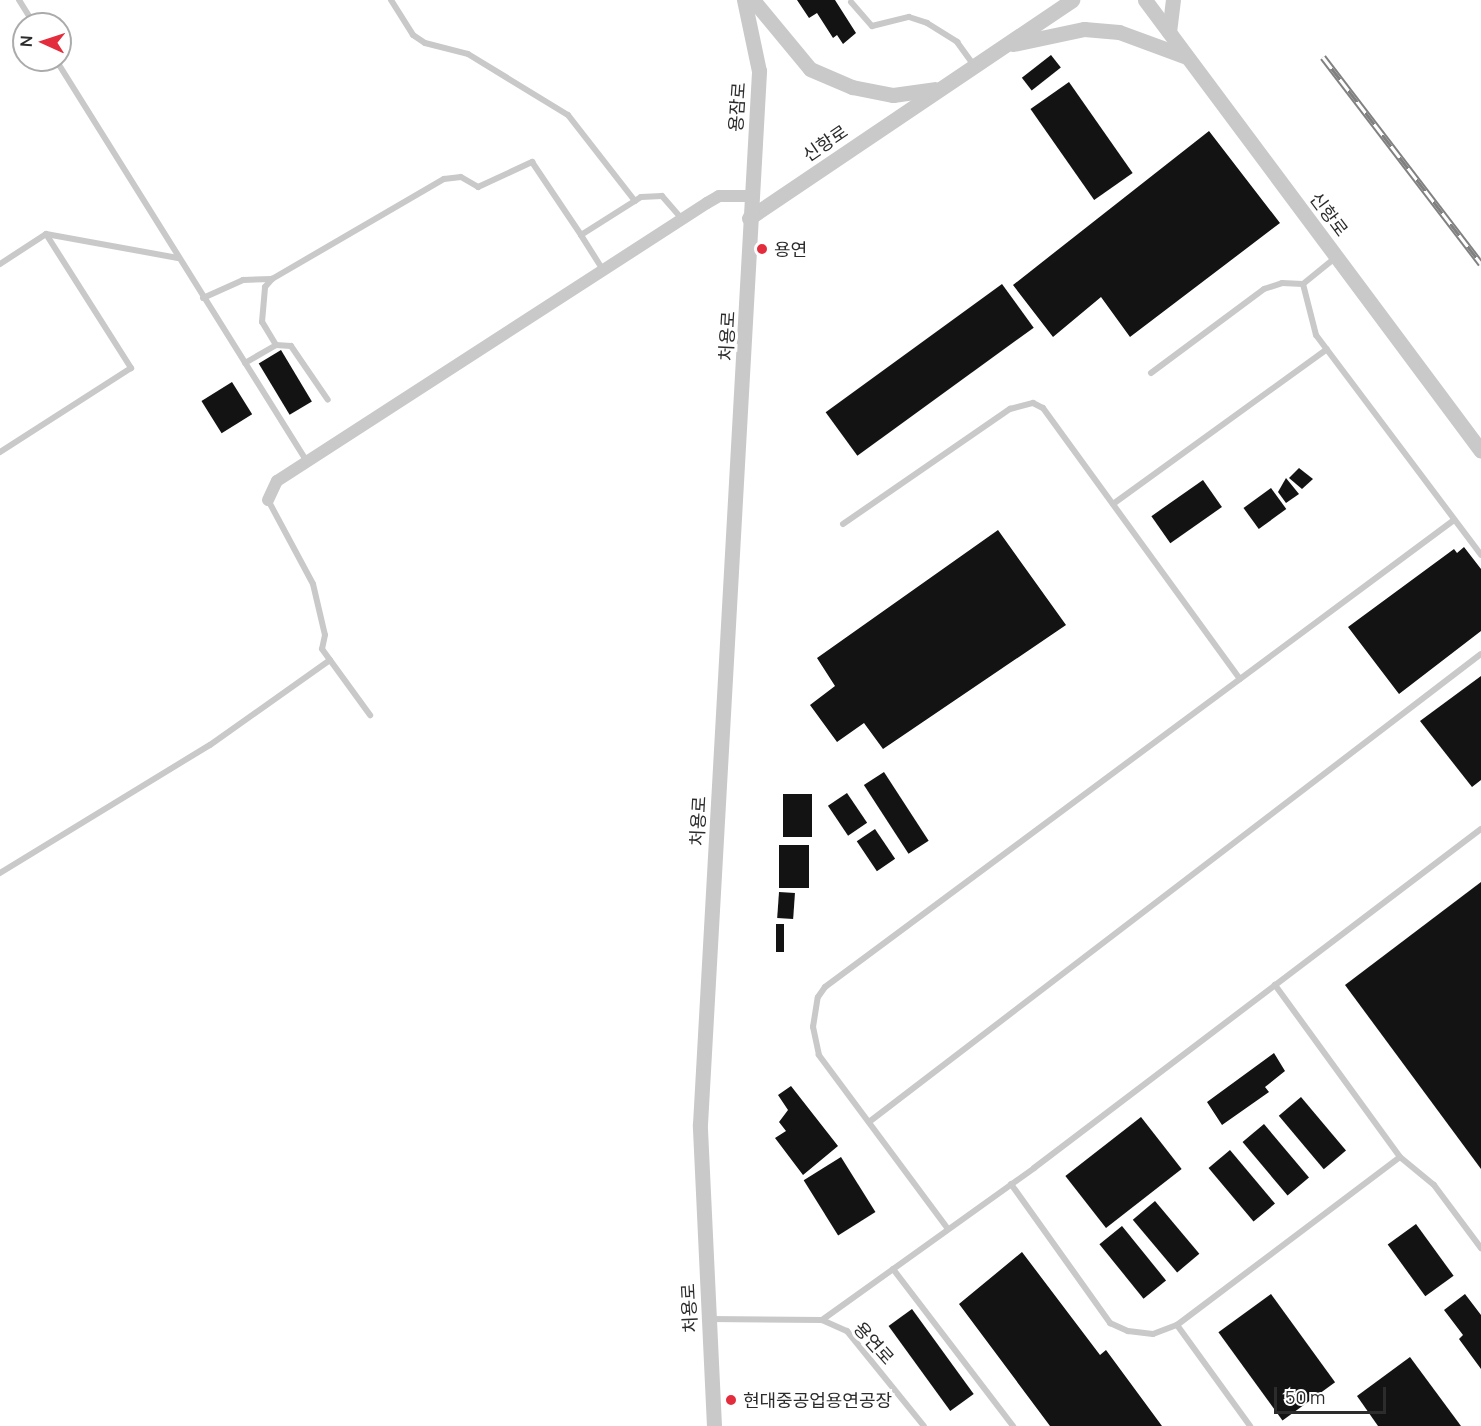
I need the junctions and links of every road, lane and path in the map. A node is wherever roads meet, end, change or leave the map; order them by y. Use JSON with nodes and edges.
{"nodes":[{"id":1,"x":391,"y":0,"type":"edge"},
{"id":2,"x":744,"y":0,"type":"edge"},
{"id":3,"x":753,"y":0,"type":"edge"},
{"id":4,"x":1072,"y":0,"type":"edge"},
{"id":5,"x":1145,"y":0,"type":"edge"},
{"id":6,"x":1173,"y":0,"type":"edge"},
{"id":7,"x":851,"y":2,"type":"dead end"},
{"id":8,"x":1169,"y":32,"type":"junction"},
{"id":9,"x":1004,"y":45,"type":"junction"},
{"id":10,"x":1188,"y":57,"type":"junction"},
{"id":11,"x":974,"y":65,"type":"junction"},
{"id":12,"x":63,"y":72,"type":"edge"},
{"id":13,"x":941,"y":88,"type":"junction"},
{"id":14,"x":751,"y":196,"type":"junction"},
{"id":15,"x":635,"y":201,"type":"junction"},
{"id":16,"x":749,"y":218,"type":"junction"},
{"id":17,"x":682,"y":219,"type":"junction"},
{"id":18,"x":46,"y":234,"type":"junction"},
{"id":19,"x":581,"y":235,"type":"junction"},
{"id":20,"x":1336,"y":257,"type":"junction"},
{"id":21,"x":178,"y":258,"type":"junction"},
{"id":22,"x":0,"y":264,"type":"edge"},
{"id":23,"x":603,"y":270,"type":"junction"},
{"id":24,"x":272,"y":279,"type":"junction"},
{"id":25,"x":1304,"y":284,"type":"junction"},
{"id":26,"x":203,"y":298,"type":"junction"},
{"id":27,"x":276,"y":345,"type":"junction"},
{"id":28,"x":1327,"y":349,"type":"junction"},
{"id":29,"x":245,"y":363,"type":"junction"},
{"id":30,"x":1151,"y":374,"type":"dead end"},
{"id":31,"x":328,"y":400,"type":"dead end"},
{"id":32,"x":1481,"y":451,"type":"edge"},
{"id":33,"x":0,"y":452,"type":"edge"},
{"id":34,"x":307,"y":461,"type":"junction"},
{"id":35,"x":268,"y":500,"type":"joint"},
{"id":36,"x":1113,"y":504,"type":"junction"},
{"id":37,"x":1454,"y":520,"type":"junction"},
{"id":38,"x":843,"y":524,"type":"dead end"},
{"id":39,"x":1481,"y":555,"type":"edge"},
{"id":40,"x":1481,"y":654,"type":"edge"},
{"id":41,"x":330,"y":660,"type":"junction"},
{"id":42,"x":1240,"y":679,"type":"junction"},
{"id":43,"x":370,"y":715,"type":"dead end"},
{"id":44,"x":1481,"y":828,"type":"edge"},
{"id":45,"x":0,"y":873,"type":"edge"},
{"id":46,"x":1275,"y":986,"type":"junction"},
{"id":47,"x":869,"y":1122,"type":"junction"},
{"id":48,"x":1400,"y":1157,"type":"junction"},
{"id":49,"x":1011,"y":1184,"type":"junction"},
{"id":50,"x":948,"y":1229,"type":"junction"},
{"id":51,"x":1481,"y":1248,"type":"edge"},
{"id":52,"x":892,"y":1269,"type":"junction"},
{"id":53,"x":710,"y":1319,"type":"junction"},
{"id":54,"x":822,"y":1320,"type":"junction"},
{"id":55,"x":1177,"y":1325,"type":"junction"},
{"id":56,"x":714,"y":1426,"type":"edge"},
{"id":57,"x":924,"y":1426,"type":"edge"},
{"id":58,"x":1013,"y":1426,"type":"edge"},
{"id":59,"x":1250,"y":1426,"type":"edge"}],
"edges":[{"from":1,"to":15,"type":"lane"},
{"from":2,"to":14,"type":"street","name":"용잠로"},
{"from":3,"to":13,"type":"street"},
{"from":4,"to":9,"type":"street","name":"신항로"},
{"from":5,"to":8,"type":"street","name":"신항로"},
{"from":6,"to":8,"type":"street"},
{"from":7,"to":11,"type":"lane"},
{"from":8,"to":10,"type":"street","name":"신항로"},
{"from":9,"to":10,"type":"street"},
{"from":9,"to":11,"type":"street","name":"신항로"},
{"from":10,"to":20,"type":"street","name":"신항로"},
{"from":11,"to":13,"type":"street","name":"신항로"},
{"from":12,"to":21,"type":"lane"},
{"from":13,"to":16,"type":"street","name":"신항로"},
{"from":14,"to":16,"type":"street","name":"용잠로"},
{"from":14,"to":17,"type":"street"},
{"from":15,"to":17,"type":"lane"},
{"from":15,"to":19,"type":"lane"},
{"from":16,"to":53,"type":"street","name":"처용로"},
{"from":17,"to":23,"type":"street"},
{"from":18,"to":21,"type":"lane"},
{"from":18,"to":22,"type":"lane"},
{"from":18,"to":33,"type":"lane"},
{"from":19,"to":23,"type":"lane"},
{"from":19,"to":24,"type":"lane"},
{"from":20,"to":25,"type":"lane"},
{"from":20,"to":32,"type":"street","name":"신항로"},
{"from":21,"to":26,"type":"lane"},
{"from":23,"to":34,"type":"street"},
{"from":24,"to":26,"type":"lane"},
{"from":24,"to":27,"type":"lane"},
{"from":25,"to":28,"type":"lane"},
{"from":25,"to":30,"type":"lane"},
{"from":26,"to":29,"type":"lane"},
{"from":27,"to":29,"type":"lane"},
{"from":27,"to":31,"type":"lane"},
{"from":28,"to":36,"type":"lane"},
{"from":28,"to":37,"type":"lane"},
{"from":29,"to":34,"type":"lane"},
{"from":34,"to":35,"type":"street"},
{"from":35,"to":41,"type":"lane"},
{"from":36,"to":38,"type":"lane"},
{"from":36,"to":42,"type":"lane"},
{"from":37,"to":39,"type":"lane"},
{"from":37,"to":42,"type":"lane"},
{"from":40,"to":47,"type":"lane"},
{"from":41,"to":43,"type":"lane"},
{"from":41,"to":45,"type":"lane"},
{"from":42,"to":47,"type":"lane"},
{"from":44,"to":46,"type":"lane"},
{"from":46,"to":48,"type":"lane"},
{"from":46,"to":49,"type":"lane"},
{"from":47,"to":50,"type":"lane"},
{"from":48,"to":51,"type":"lane"},
{"from":48,"to":55,"type":"lane"},
{"from":49,"to":50,"type":"lane"},
{"from":49,"to":55,"type":"lane"},
{"from":50,"to":52,"type":"lane"},
{"from":52,"to":54,"type":"lane"},
{"from":52,"to":58,"type":"lane"},
{"from":53,"to":54,"type":"lane","name":"용연로"},
{"from":53,"to":56,"type":"street","name":"처용로"},
{"from":54,"to":57,"type":"lane","name":"용연로"},
{"from":55,"to":59,"type":"lane"}]}
